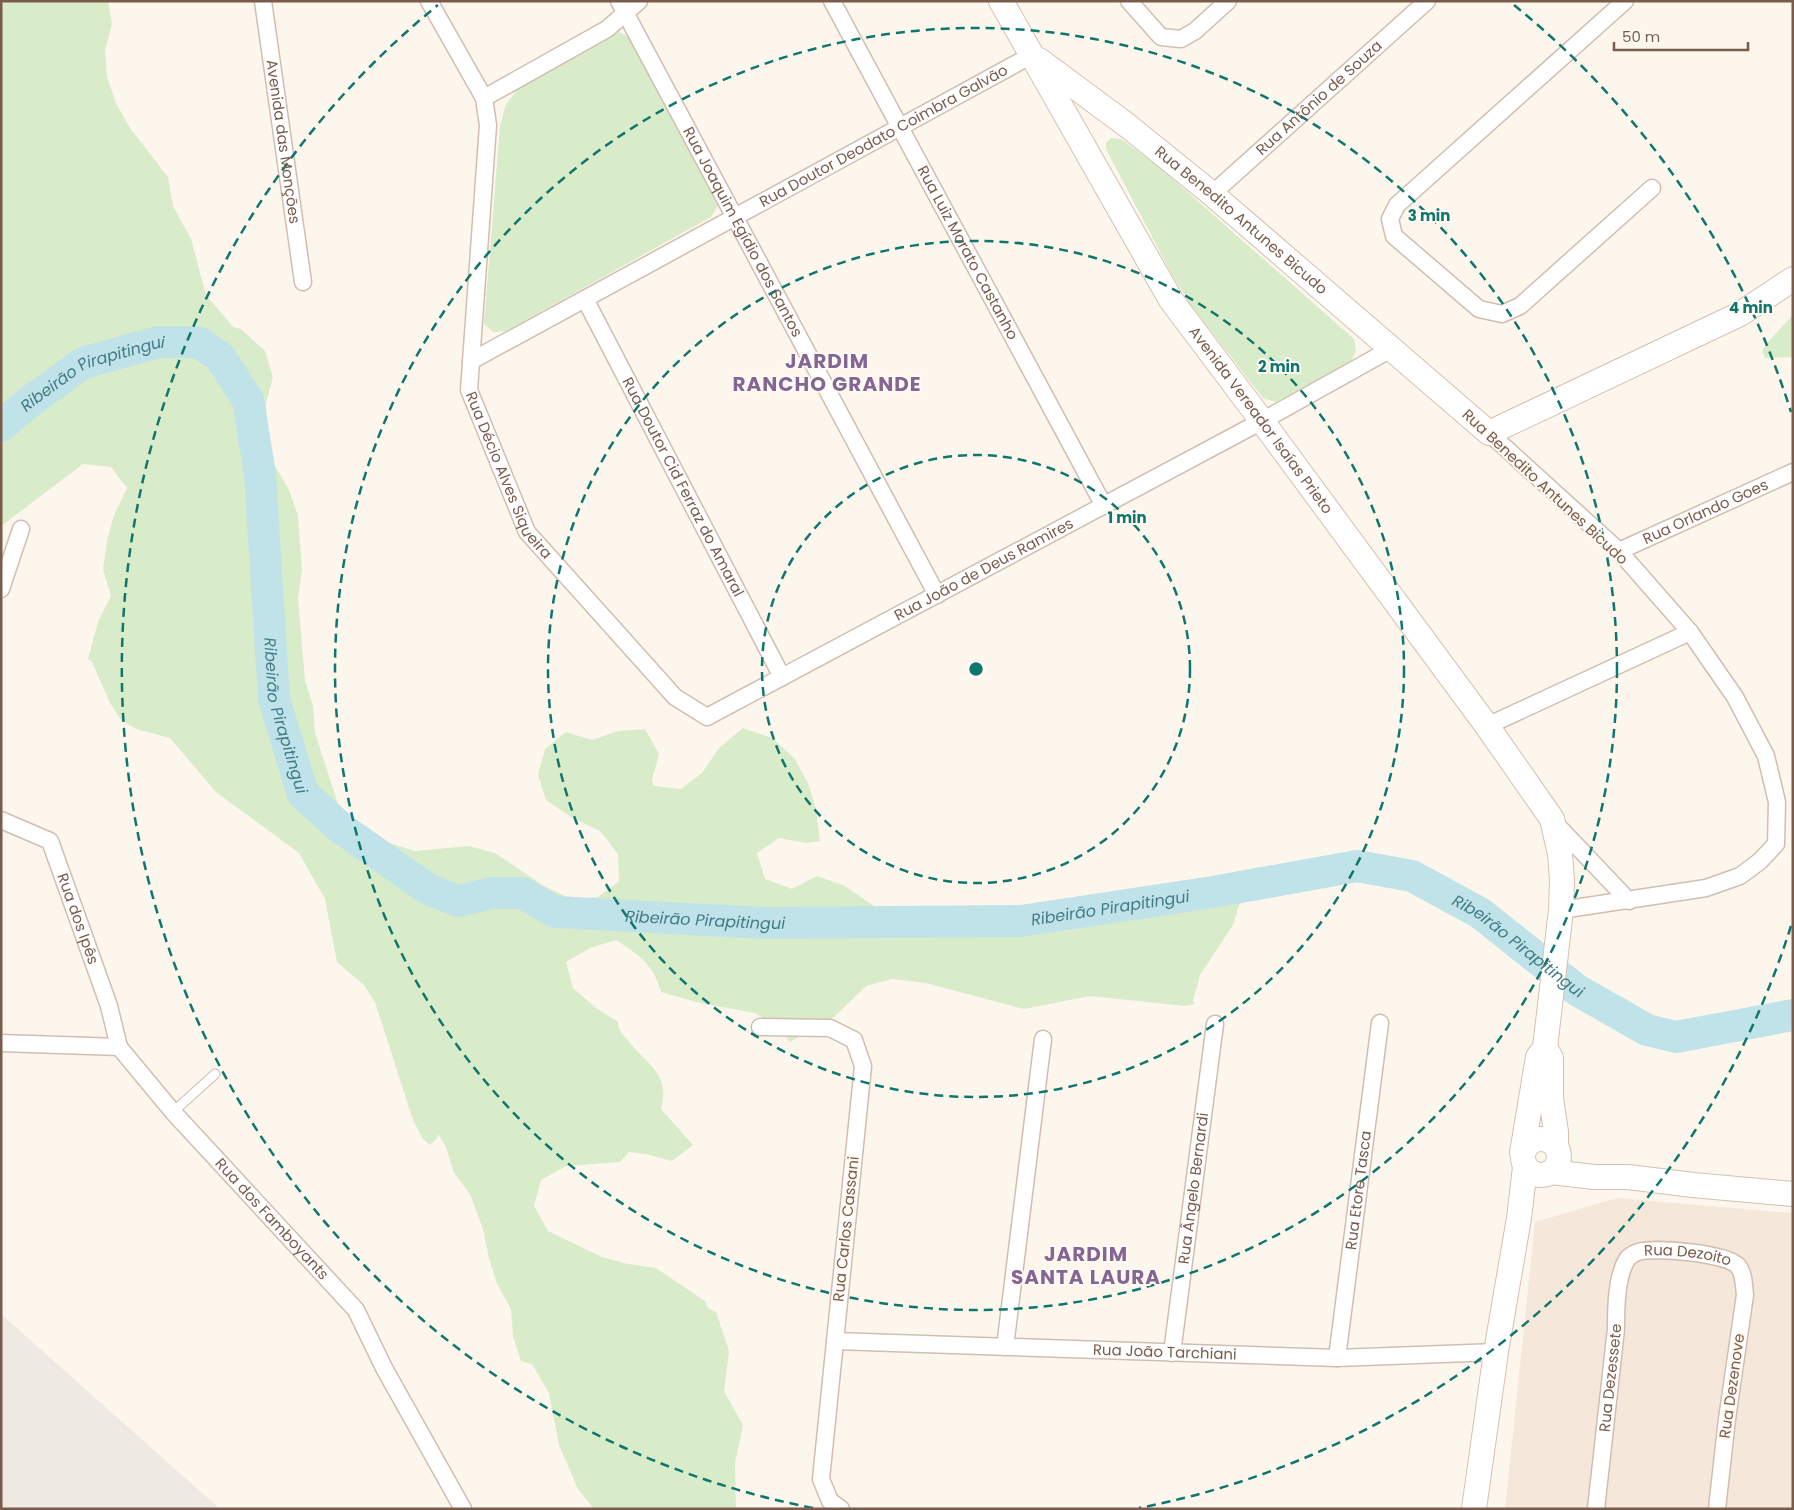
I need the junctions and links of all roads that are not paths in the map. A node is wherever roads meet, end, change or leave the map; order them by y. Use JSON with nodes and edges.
{"nodes":[{"id":1,"x":263,"y":1,"type":"edge"},
{"id":2,"x":430,"y":1,"type":"edge"},
{"id":3,"x":639,"y":1,"type":"edge"},
{"id":4,"x":832,"y":1,"type":"edge"},
{"id":5,"x":1001,"y":1,"type":"edge"},
{"id":6,"x":1129,"y":1,"type":"edge"},
{"id":7,"x":1228,"y":1,"type":"edge"},
{"id":8,"x":1427,"y":1,"type":"edge"},
{"id":9,"x":1625,"y":1,"type":"edge"},
{"id":10,"x":623,"y":8,"type":"edge"},
{"id":11,"x":1032,"y":54,"type":"junction"},
{"id":12,"x":484,"y":98,"type":"junction"},
{"id":13,"x":900,"y":127,"type":"junction"},
{"id":14,"x":1652,"y":188,"type":"dead end"},
{"id":15,"x":1212,"y":194,"type":"junction"},
{"id":16,"x":734,"y":217,"type":"junction"},
{"id":17,"x":1793,"y":279,"type":"edge"},
{"id":18,"x":303,"y":282,"type":"dead end"},
{"id":19,"x":585,"y":298,"type":"junction"},
{"id":20,"x":1391,"y":349,"type":"junction"},
{"id":21,"x":471,"y":361,"type":"junction"},
{"id":22,"x":1262,"y":421,"type":"junction"},
{"id":23,"x":1489,"y":433,"type":"junction"},
{"id":24,"x":1793,"y":472,"type":"edge"},
{"id":25,"x":1104,"y":506,"type":"junction"},
{"id":26,"x":21,"y":529,"type":"dead end"},
{"id":27,"x":1618,"y":552,"type":"junction"},
{"id":28,"x":1,"y":590,"type":"edge"},
{"id":29,"x":937,"y":595,"type":"junction"},
{"id":30,"x":1690,"y":632,"type":"junction"},
{"id":31,"x":782,"y":677,"type":"junction"},
{"id":32,"x":707,"y":717,"type":"joint"},
{"id":33,"x":1487,"y":726,"type":"junction"},
{"id":34,"x":1552,"y":819,"type":"junction"},
{"id":35,"x":1,"y":820,"type":"edge"},
{"id":36,"x":1629,"y":901,"type":"junction"},
{"id":37,"x":1560,"y":918,"type":"junction"},
{"id":38,"x":1380,"y":1023,"type":"dead end"},
{"id":39,"x":1215,"y":1024,"type":"dead end"},
{"id":40,"x":760,"y":1026,"type":"dead end"},
{"id":41,"x":1043,"y":1039,"type":"dead end"},
{"id":42,"x":1545,"y":1041,"type":"junction"},
{"id":43,"x":1,"y":1043,"type":"edge"},
{"id":44,"x":119,"y":1047,"type":"junction"},
{"id":45,"x":215,"y":1074,"type":"dead end"},
{"id":46,"x":173,"y":1112,"type":"junction"},
{"id":47,"x":1542,"y":1161,"type":"junction"},
{"id":48,"x":1793,"y":1194,"type":"edge"},
{"id":49,"x":1637,"y":1252,"type":"joint"},
{"id":50,"x":1737,"y":1265,"type":"joint"},
{"id":51,"x":835,"y":1341,"type":"junction"},
{"id":52,"x":1005,"y":1347,"type":"junction"},
{"id":53,"x":1496,"y":1352,"type":"junction"},
{"id":54,"x":1172,"y":1353,"type":"junction"},
{"id":55,"x":1337,"y":1358,"type":"junction"},
{"id":56,"x":463,"y":1509,"type":"edge"},
{"id":57,"x":841,"y":1509,"type":"edge"},
{"id":58,"x":1474,"y":1509,"type":"edge"},
{"id":59,"x":1596,"y":1509,"type":"edge"},
{"id":60,"x":1717,"y":1509,"type":"edge"}],
"edges":[{"from":1,"to":18,"type":"street","name":"Avenida das Monções"},
{"from":2,"to":12,"type":"street","name":"Rua Décio Alves Siqueira"},
{"from":3,"to":10,"type":"street"},
{"from":4,"to":13,"type":"street","name":"Rua Luiz Morato Castanho"},
{"from":5,"to":11,"type":"main road","name":"Avenida Vereador Isaías Prieto"},
{"from":6,"to":7,"type":"street"},
{"from":8,"to":15,"type":"street","name":"Rua Antônio de Souza"},
{"from":9,"to":14,"type":"street"},
{"from":10,"to":12,"type":"street"},
{"from":10,"to":16,"type":"street","name":"Rua Joaquim Egídio dos Santos"},
{"from":11,"to":13,"type":"street","name":"Rua Doutor Deodato Coimbra Galvão"},
{"from":11,"to":15,"type":"main road","name":"Rua Benedito Antunes Bicudo"},
{"from":11,"to":22,"type":"main road","name":"Avenida Vereador Isaías Prieto"},
{"from":12,"to":21,"type":"street","name":"Rua Décio Alves Siqueira"},
{"from":13,"to":16,"type":"street","name":"Rua Doutor Deodato Coimbra Galvão"},
{"from":13,"to":25,"type":"street","name":"Rua Luiz Morato Castanho"},
{"from":15,"to":20,"type":"main road","name":"Rua Benedito Antunes Bicudo"},
{"from":16,"to":19,"type":"street","name":"Rua Doutor Deodato Coimbra Galvão"},
{"from":16,"to":29,"type":"street","name":"Rua Joaquim Egídio dos Santos"},
{"from":17,"to":23,"type":"main road"},
{"from":19,"to":21,"type":"street","name":"Rua Doutor Deodato Coimbra Galvão"},
{"from":19,"to":31,"type":"street","name":"Rua Doutor Cid Ferraz do Amaral"},
{"from":20,"to":22,"type":"street","name":"Rua João de Deus Ramires"},
{"from":20,"to":23,"type":"main road","name":"Rua Benedito Antunes Bicudo"},
{"from":21,"to":32,"type":"street","name":"Rua Décio Alves Siqueira"},
{"from":22,"to":25,"type":"street","name":"Rua João de Deus Ramires"},
{"from":22,"to":33,"type":"main road","name":"Avenida Vereador Isaías Prieto"},
{"from":23,"to":27,"type":"street","name":"Rua Benedito Antunes Bicudo"},
{"from":24,"to":27,"type":"street","name":"Rua Orlando Goes"},
{"from":25,"to":29,"type":"street","name":"Rua João de Deus Ramires"},
{"from":26,"to":28,"type":"street"},
{"from":27,"to":30,"type":"street","name":"Rua Benedito Antunes Bicudo"},
{"from":29,"to":31,"type":"street","name":"Rua João de Deus Ramires"},
{"from":30,"to":33,"type":"street"},
{"from":30,"to":36,"type":"street","name":"Rua Benedito Antunes Bicudo"},
{"from":31,"to":32,"type":"street","name":"Rua João de Deus Ramires"},
{"from":33,"to":34,"type":"main road","name":"Avenida Vereador Isaías Prieto"},
{"from":34,"to":36,"type":"street","name":"Avenida Vereador Isaías Prieto"},
{"from":34,"to":37,"type":"main road","name":"Avenida Vereador Isaías Prieto"},
{"from":35,"to":44,"type":"street","name":"Rua dos Ipês"},
{"from":36,"to":37,"type":"street","name":"Rua Benedito Antunes Bicudo"},
{"from":37,"to":42,"type":"main road","name":"Avenida Vereador Isaías Prieto"},
{"from":38,"to":55,"type":"street","name":"Rua Etore Tasca"},
{"from":39,"to":54,"type":"street","name":"Rua Ângelo Bernardi"},
{"from":40,"to":51,"type":"street","name":"Rua Carlos Cassani"},
{"from":41,"to":52,"type":"street"},
{"from":42,"to":47,"type":"main road","name":"Avenida Vereador Isaías Prieto"},
{"from":42,"to":47,"type":"main road","name":"Avenida Vereador Isaías Prieto"},
{"from":43,"to":44,"type":"street"},
{"from":44,"to":46,"type":"street","name":"Rua dos Famboyants"},
{"from":45,"to":46,"type":"lane"},
{"from":46,"to":56,"type":"street","name":"Rua dos Famboyants"},
{"from":47,"to":48,"type":"main road"},
{"from":47,"to":53,"type":"main road"},
{"from":49,"to":50,"type":"street","name":"Rua Dezoito"},
{"from":49,"to":59,"type":"street","name":"Rua Dezessete"},
{"from":50,"to":60,"type":"street","name":"Rua Dezenove"},
{"from":51,"to":52,"type":"street","name":"Rua João Tarchiani"},
{"from":51,"to":57,"type":"street","name":"Rua Carlos Cassani"},
{"from":52,"to":54,"type":"street","name":"Rua João Tarchiani"},
{"from":53,"to":55,"type":"street","name":"Rua João Tarchiani"},
{"from":53,"to":58,"type":"main road"},
{"from":54,"to":55,"type":"street","name":"Rua João Tarchiani"}]}
